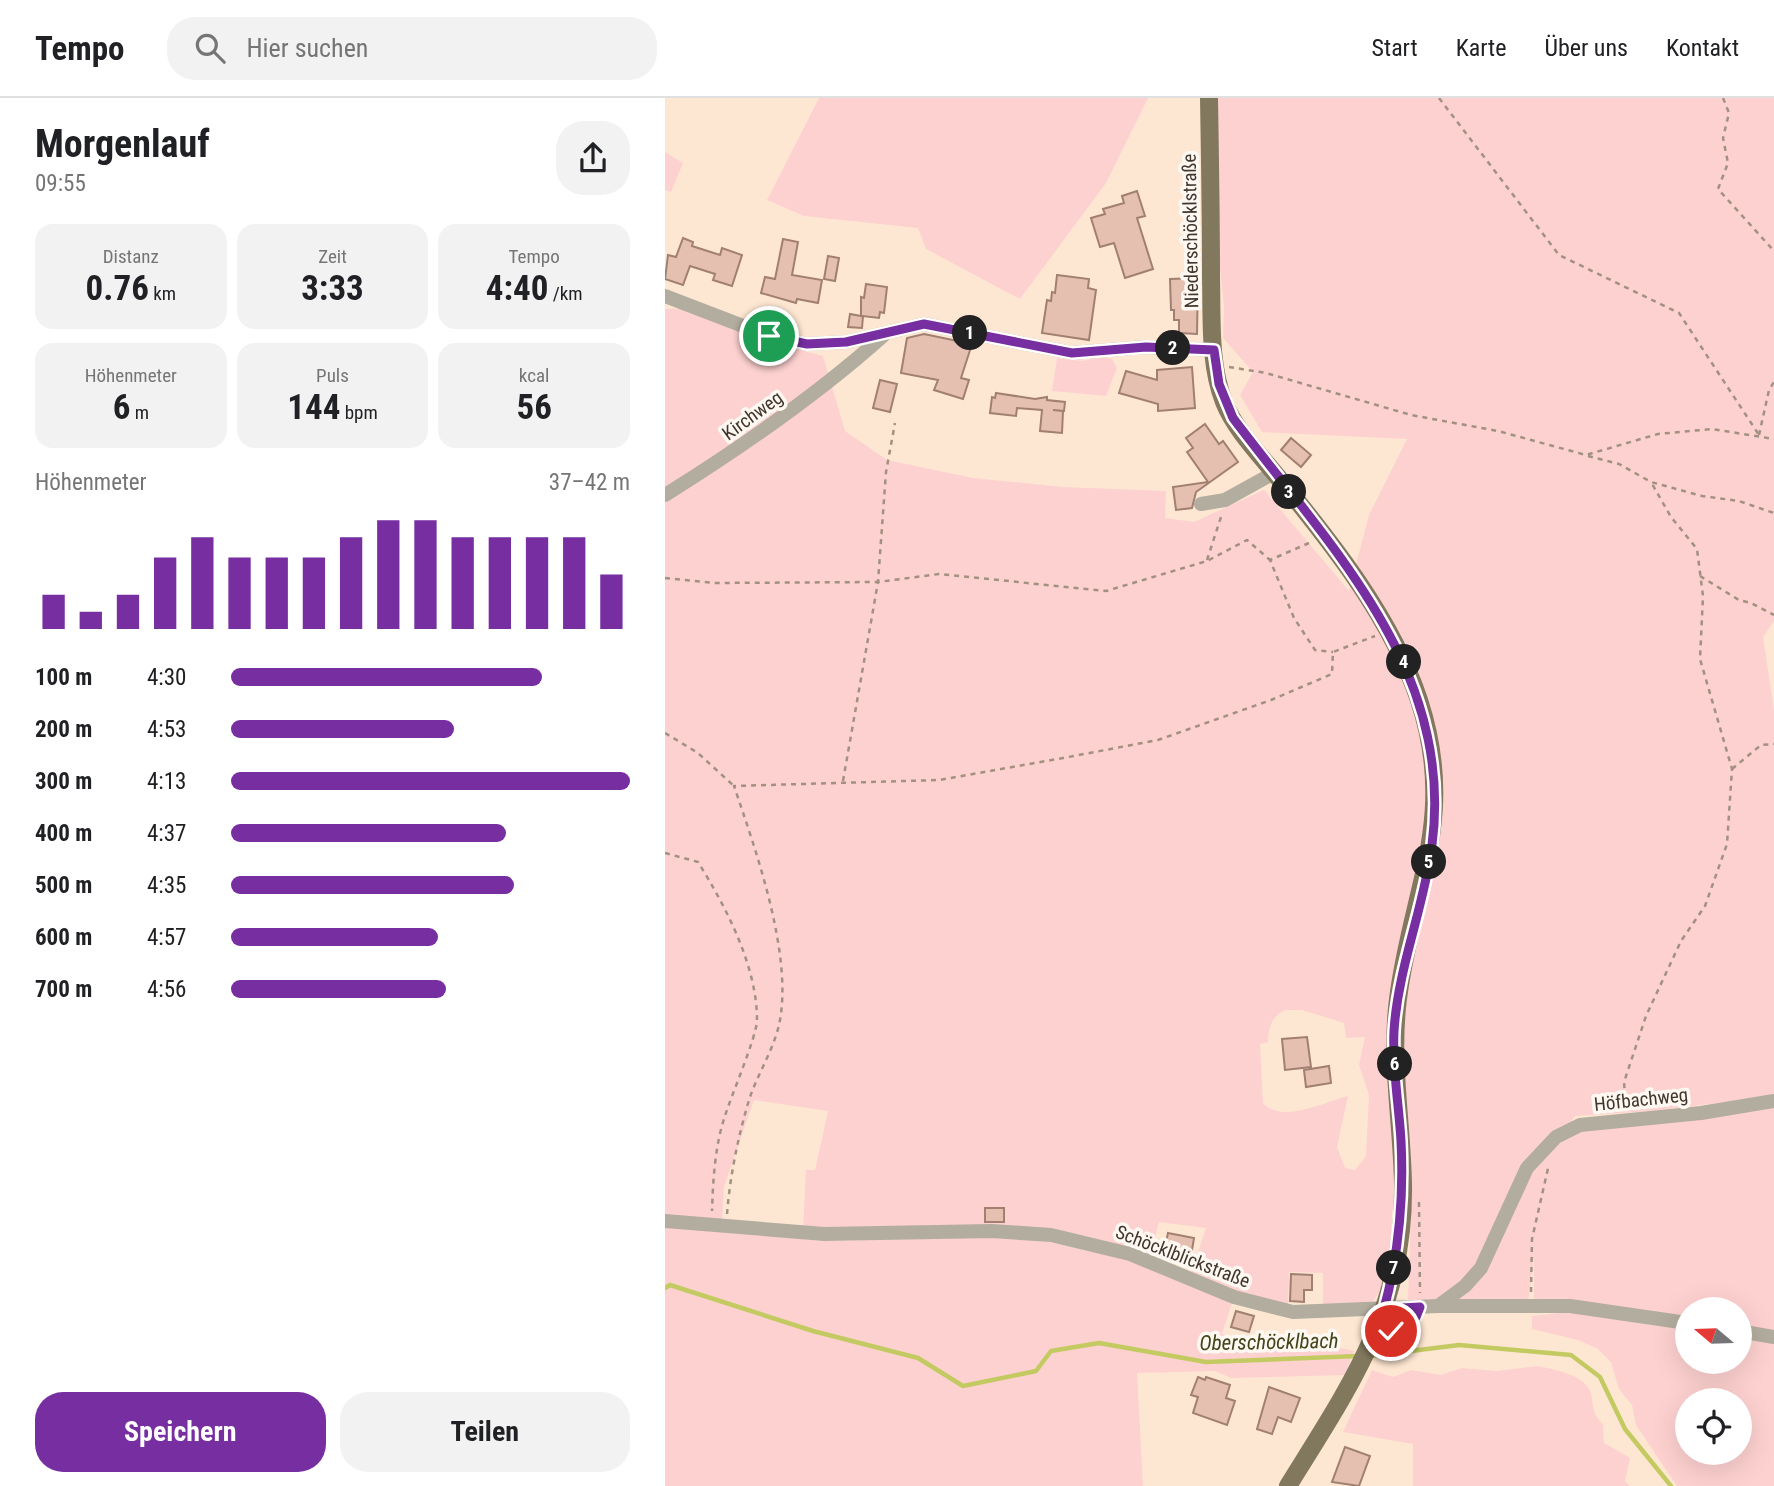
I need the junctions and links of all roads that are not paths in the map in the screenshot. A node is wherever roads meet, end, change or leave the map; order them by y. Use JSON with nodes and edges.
{"nodes":[{"id":1,"x":1209,"y":98,"type":"edge"},
{"id":2,"x":665,"y":296,"type":"edge"},
{"id":3,"x":884,"y":335,"type":"junction"},
{"id":4,"x":846,"y":342,"type":"junction"},
{"id":5,"x":1214,"y":350,"type":"junction"},
{"id":6,"x":856,"y":360,"type":"junction"},
{"id":7,"x":1274,"y":473,"type":"junction"},
{"id":8,"x":665,"y":495,"type":"edge"},
{"id":9,"x":1201,"y":503,"type":"dead end"},
{"id":10,"x":1774,"y":1101,"type":"edge"},
{"id":11,"x":665,"y":1221,"type":"edge"},
{"id":12,"x":1438,"y":1306,"type":"junction"},
{"id":13,"x":1384,"y":1309,"type":"junction"},
{"id":14,"x":1675,"y":1321,"type":"edge"},
{"id":15,"x":1752,"y":1333,"type":"edge"},
{"id":16,"x":1774,"y":1336,"type":"edge"},
{"id":17,"x":1288,"y":1486,"type":"edge"}],
"edges":[{"from":1,"to":5,"type":"main road","name":"Niederschöcklstraße"},
{"from":2,"to":4,"type":"street"},
{"from":3,"to":4,"type":"street"},
{"from":3,"to":5,"type":"street"},
{"from":3,"to":6,"type":"street","name":"Kirchweg"},
{"from":4,"to":6,"type":"street"},
{"from":5,"to":7,"type":"main road","name":"Niederschöcklstraße"},
{"from":6,"to":8,"type":"street","name":"Kirchweg"},
{"from":7,"to":9,"type":"street"},
{"from":7,"to":13,"type":"main road","name":"Niederschöcklstraße"},
{"from":10,"to":12,"type":"street","name":"Höfbachweg"},
{"from":11,"to":13,"type":"street","name":"Schöcklblickstraße"},
{"from":12,"to":13,"type":"street","name":"Schöcklblickstraße"},
{"from":12,"to":14,"type":"street","name":"Schöcklblickstraße"},
{"from":13,"to":17,"type":"main road","name":"Niederschöcklstraße"},
{"from":15,"to":16,"type":"street"}]}
